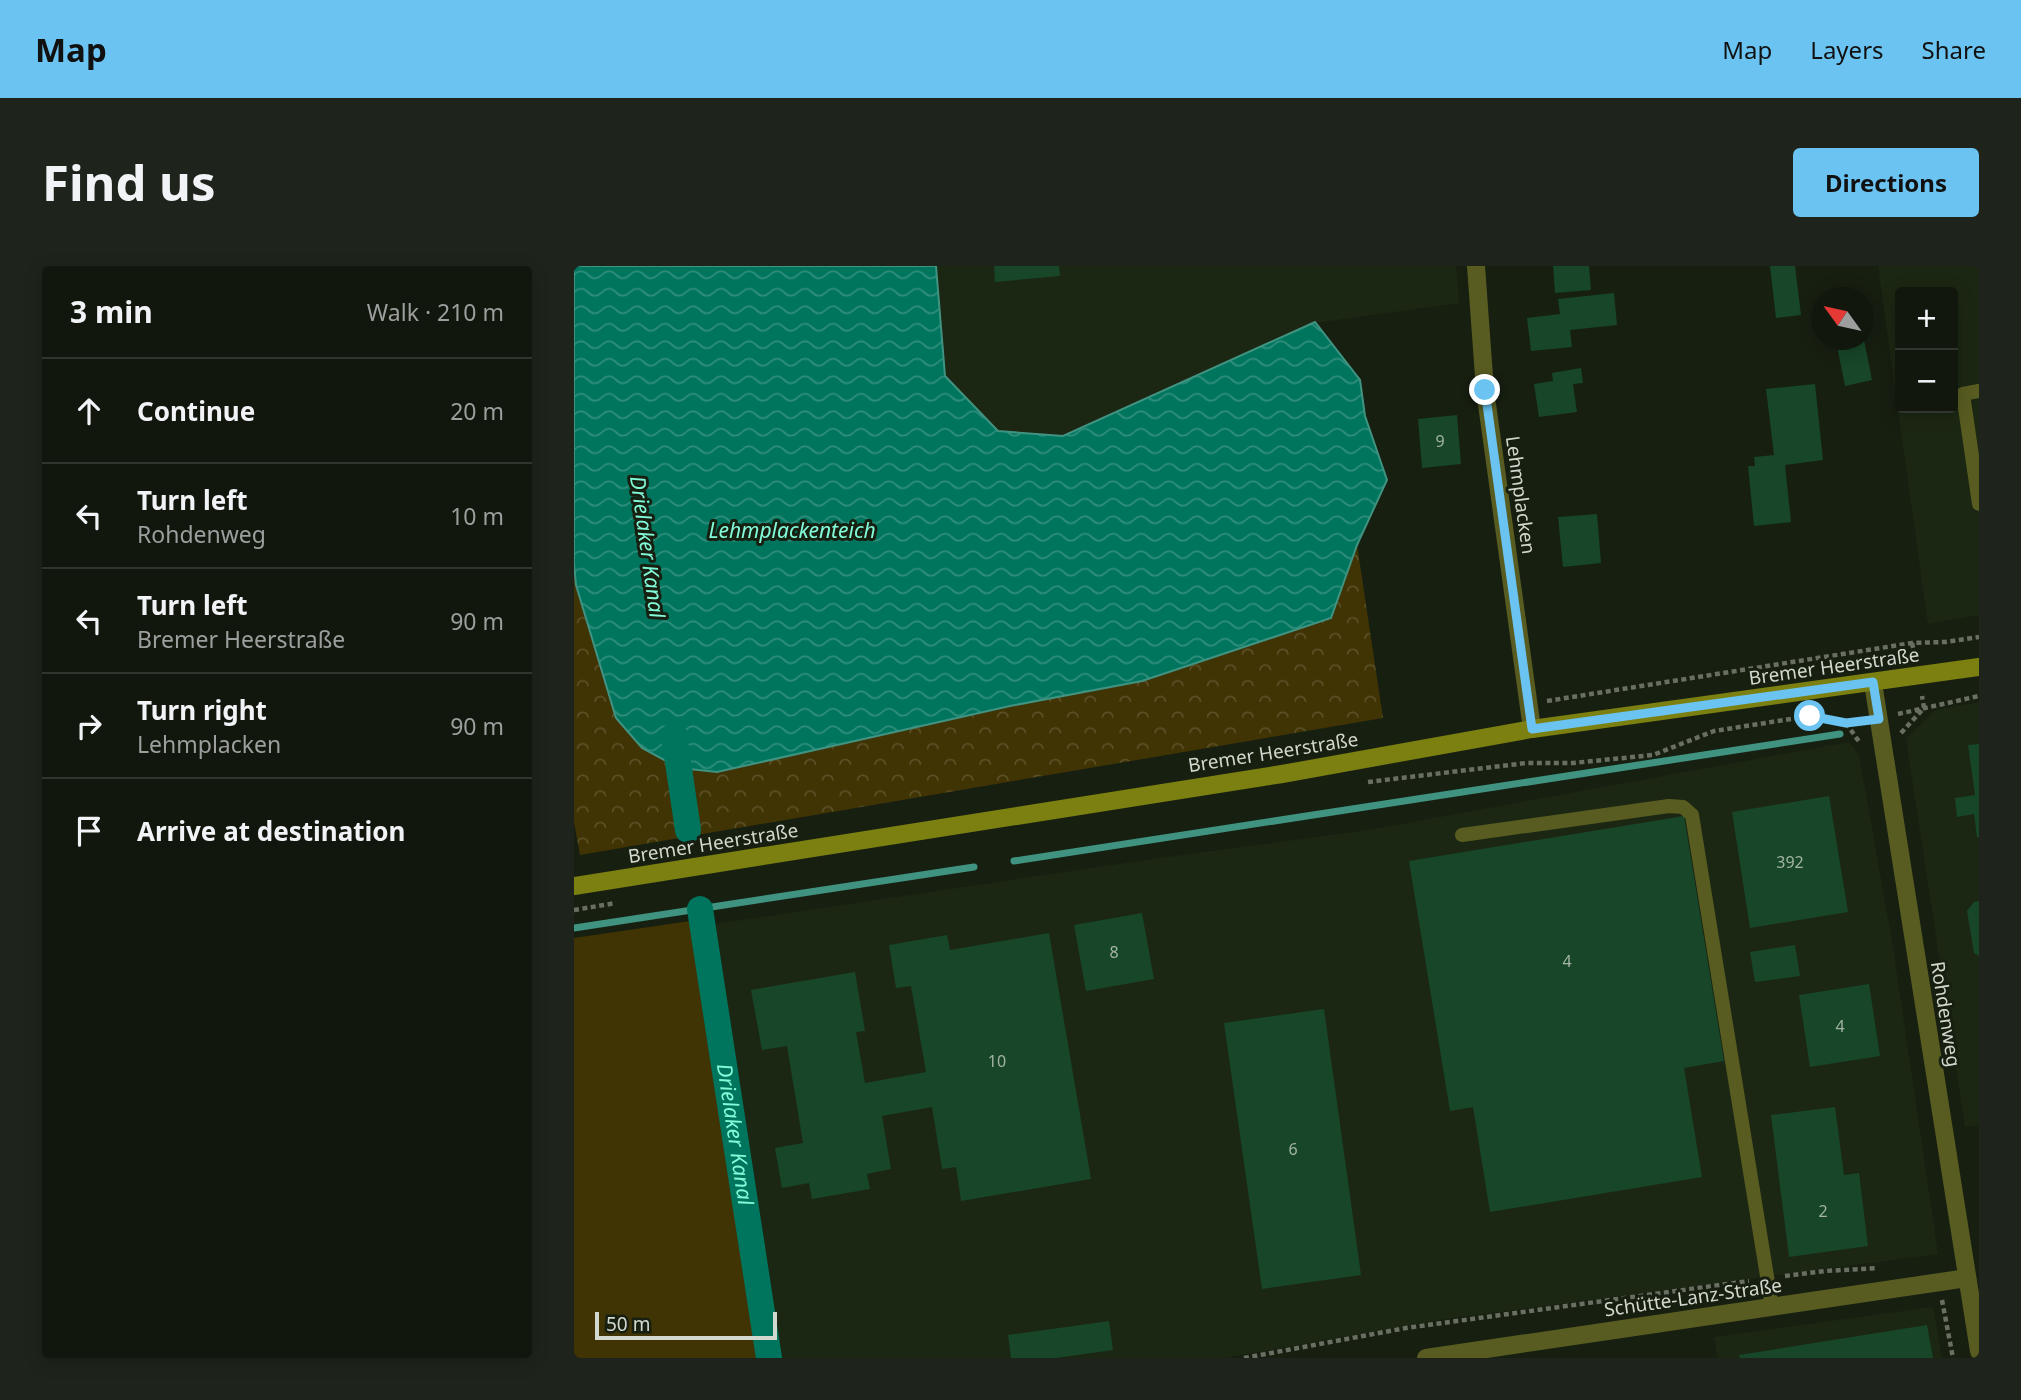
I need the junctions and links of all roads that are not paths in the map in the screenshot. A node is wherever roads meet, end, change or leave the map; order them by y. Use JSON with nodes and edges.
{"nodes":[{"id":1,"x":1476,"y":266,"type":"edge"},
{"id":2,"x":1979,"y":391,"type":"edge"},
{"id":3,"x":1979,"y":504,"type":"edge"},
{"id":4,"x":1979,"y":667,"type":"edge"},
{"id":5,"x":1873,"y":682,"type":"junction"},
{"id":6,"x":1532,"y":729,"type":"junction"},
{"id":7,"x":1462,"y":835,"type":"dead end"},
{"id":8,"x":574,"y":886,"type":"edge"},
{"id":9,"x":1966,"y":1278,"type":"junction"},
{"id":10,"x":1772,"y":1307,"type":"junction"},
{"id":11,"x":1979,"y":1352,"type":"edge"},
{"id":12,"x":1426,"y":1358,"type":"edge"}],
"edges":[{"from":1,"to":6,"type":"street","name":"Lehmplacken"},
{"from":2,"to":3,"type":"lane"},
{"from":4,"to":5,"type":"main road","name":"Bremer Heerstraße"},
{"from":5,"to":6,"type":"main road","name":"Bremer Heerstraße"},
{"from":5,"to":9,"type":"street","name":"Rohdenweg"},
{"from":6,"to":8,"type":"main road","name":"Bremer Heerstraße"},
{"from":7,"to":10,"type":"lane"},
{"from":9,"to":10,"type":"street","name":"Schütte-Lanz-Straße"},
{"from":9,"to":11,"type":"street","name":"Rohdenweg"},
{"from":10,"to":12,"type":"street","name":"Schütte-Lanz-Straße"}]}
